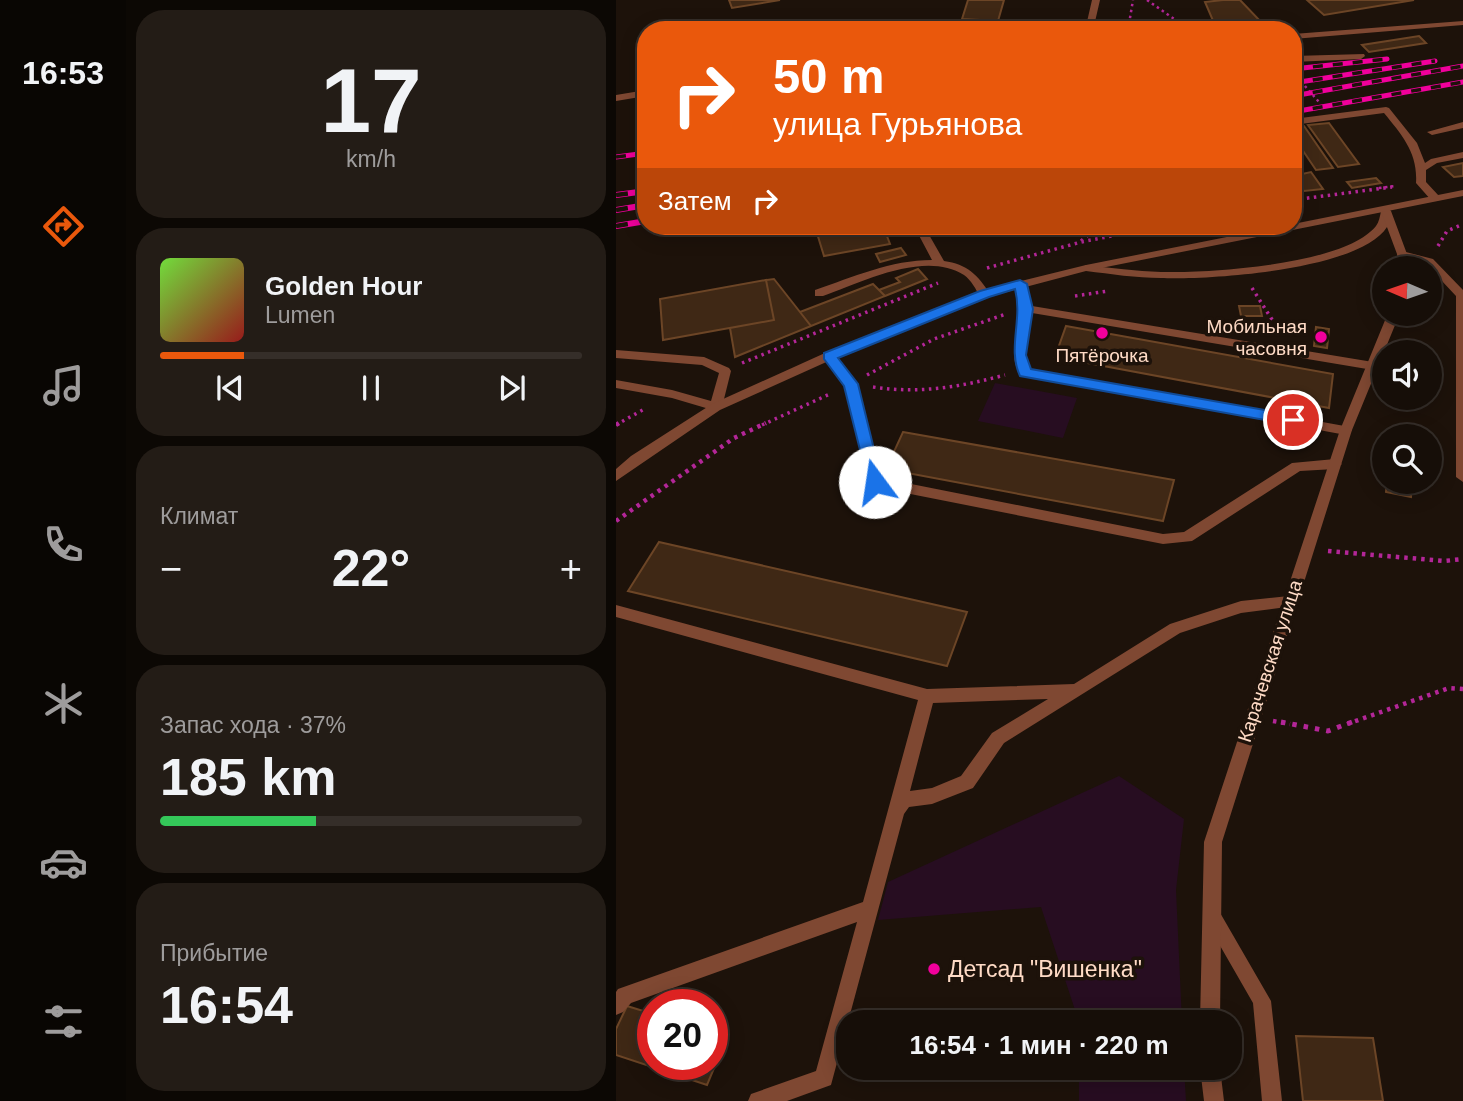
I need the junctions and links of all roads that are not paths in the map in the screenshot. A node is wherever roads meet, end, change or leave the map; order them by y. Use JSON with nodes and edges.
{"nodes":[{"id":1,"x":1096,"y":0,"type":"edge"},
{"id":2,"x":1091,"y":21,"type":"edge"},
{"id":3,"x":1463,"y":23,"type":"edge"},
{"id":4,"x":1302,"y":36,"type":"edge"},
{"id":5,"x":1362,"y":56,"type":"dead end"},
{"id":6,"x":1302,"y":59,"type":"edge"},
{"id":7,"x":637,"y":94,"type":"edge"},
{"id":8,"x":616,"y":98,"type":"edge"},
{"id":9,"x":1302,"y":121,"type":"edge"},
{"id":10,"x":1463,"y":125,"type":"edge"},
{"id":11,"x":1432,"y":132,"type":"dead end"},
{"id":12,"x":1463,"y":155,"type":"edge"},
{"id":13,"x":1424,"y":168,"type":"junction"},
{"id":14,"x":1463,"y":192,"type":"edge"},
{"id":15,"x":1435,"y":198,"type":"junction"},
{"id":16,"x":1386,"y":211,"type":"junction"},
{"id":17,"x":1302,"y":227,"type":"edge"},
{"id":18,"x":924,"y":235,"type":"edge"},
{"id":19,"x":1260,"y":235,"type":"edge"},
{"id":20,"x":1402,"y":254,"type":"joint"},
{"id":21,"x":939,"y":262,"type":"junction"},
{"id":22,"x":1086,"y":268,"type":"junction"},
{"id":23,"x":1020,"y":284,"type":"junction"},
{"id":24,"x":819,"y":293,"type":"dead end"},
{"id":25,"x":984,"y":294,"type":"junction"},
{"id":26,"x":1462,"y":297,"type":"edge"},
{"id":27,"x":1027,"y":309,"type":"junction"},
{"id":28,"x":616,"y":354,"type":"edge"},
{"id":29,"x":829,"y":356,"type":"junction"},
{"id":30,"x":1372,"y":366,"type":"edge"},
{"id":31,"x":1372,"y":368,"type":"edge"},
{"id":32,"x":616,"y":384,"type":"edge"},
{"id":33,"x":716,"y":407,"type":"junction"},
{"id":34,"x":1346,"y":430,"type":"junction"},
{"id":35,"x":1335,"y":464,"type":"junction"},
{"id":36,"x":616,"y":476,"type":"edge"},
{"id":37,"x":1463,"y":477,"type":"edge"},
{"id":38,"x":1289,"y":603,"type":"junction"},
{"id":39,"x":616,"y":611,"type":"edge"},
{"id":40,"x":1076,"y":691,"type":"junction"},
{"id":41,"x":927,"y":696,"type":"junction"},
{"id":42,"x":894,"y":813,"type":"junction"},
{"id":43,"x":868,"y":909,"type":"junction"},
{"id":44,"x":1212,"y":915,"type":"junction"},
{"id":45,"x":616,"y":1004,"type":"edge"},
{"id":46,"x":1210,"y":1010,"type":"edge"},
{"id":47,"x":1211,"y":1080,"type":"edge"},
{"id":48,"x":758,"y":1101,"type":"edge"},
{"id":49,"x":1214,"y":1101,"type":"edge"},
{"id":50,"x":1272,"y":1101,"type":"edge"}],
"edges":[{"from":1,"to":2,"type":"street"},
{"from":3,"to":4,"type":"street"},
{"from":5,"to":6,"type":"street"},
{"from":7,"to":8,"type":"street"},
{"from":9,"to":13,"type":"street"},
{"from":10,"to":11,"type":"street"},
{"from":12,"to":13,"type":"street"},
{"from":13,"to":15,"type":"street"},
{"from":14,"to":15,"type":"street"},
{"from":15,"to":16,"type":"street"},
{"from":16,"to":17,"type":"street"},
{"from":16,"to":20,"type":"street"},
{"from":16,"to":22,"type":"street"},
{"from":18,"to":21,"type":"street"},
{"from":19,"to":22,"type":"street"},
{"from":20,"to":26,"type":"street"},
{"from":21,"to":24,"type":"street"},
{"from":21,"to":25,"type":"street"},
{"from":22,"to":23,"type":"street"},
{"from":23,"to":25,"type":"street"},
{"from":23,"to":27,"type":"street"},
{"from":25,"to":29,"type":"street"},
{"from":26,"to":37,"type":"street"},
{"from":27,"to":30,"type":"street"},
{"from":27,"to":34,"type":"street"},
{"from":28,"to":33,"type":"street"},
{"from":29,"to":33,"type":"street"},
{"from":29,"to":35,"type":"street"},
{"from":31,"to":34,"type":"street","name":"Карачевская улица"},
{"from":32,"to":33,"type":"street"},
{"from":33,"to":36,"type":"street"},
{"from":34,"to":35,"type":"street","name":"Карачевская улица"},
{"from":35,"to":38,"type":"street","name":"Карачевская улица"},
{"from":38,"to":40,"type":"street"},
{"from":38,"to":44,"type":"street","name":"Карачевская улица"},
{"from":39,"to":41,"type":"street"},
{"from":40,"to":41,"type":"street"},
{"from":40,"to":42,"type":"street"},
{"from":41,"to":42,"type":"street"},
{"from":42,"to":43,"type":"street"},
{"from":43,"to":45,"type":"street"},
{"from":43,"to":48,"type":"street"},
{"from":44,"to":46,"type":"street","name":"Карачевская улица"},
{"from":44,"to":50,"type":"street"},
{"from":47,"to":49,"type":"street"}]}
